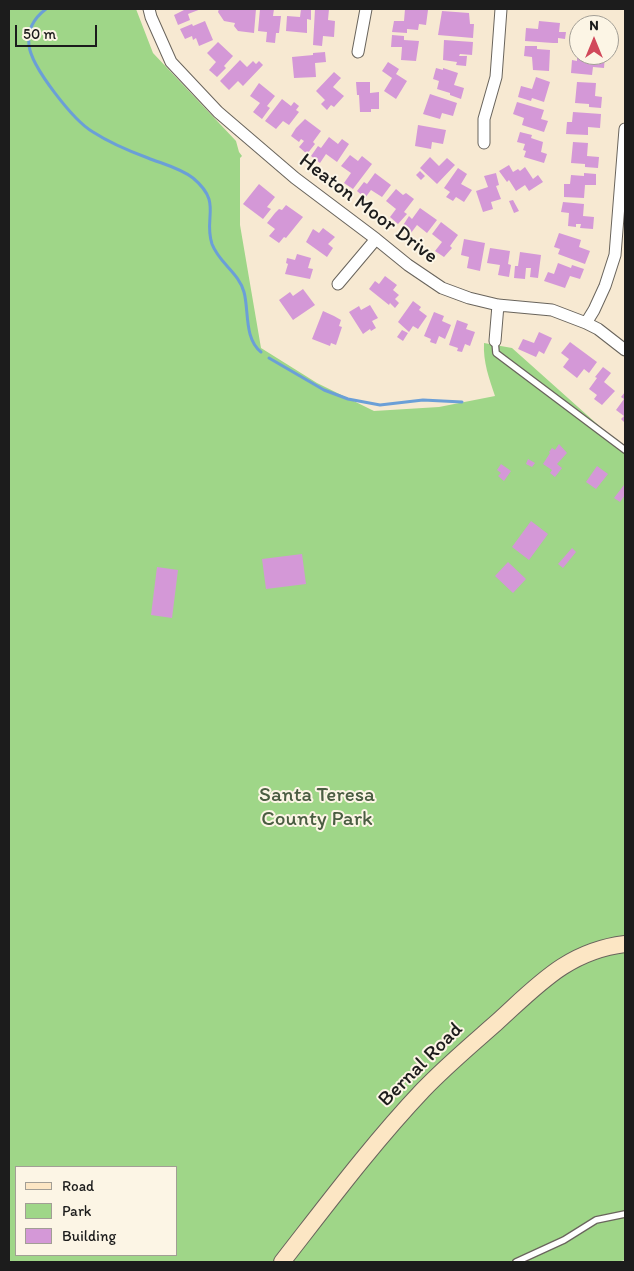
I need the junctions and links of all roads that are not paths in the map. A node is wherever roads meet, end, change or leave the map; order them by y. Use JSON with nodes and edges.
{"nodes":[{"id":1,"x":149,"y":9,"type":"edge"},
{"id":2,"x":366,"y":9,"type":"edge"},
{"id":3,"x":501,"y":9,"type":"edge"},
{"id":4,"x":358,"y":52,"type":"dead end"},
{"id":5,"x":625,"y":129,"type":"edge"},
{"id":6,"x":484,"y":143,"type":"dead end"},
{"id":7,"x":376,"y":239,"type":"junction"},
{"id":8,"x":338,"y":284,"type":"dead end"},
{"id":9,"x":498,"y":305,"type":"junction"},
{"id":10,"x":586,"y":322,"type":"junction"},
{"id":11,"x":495,"y":341,"type":"joint"},
{"id":12,"x":625,"y":350,"type":"edge"},
{"id":13,"x":625,"y":450,"type":"edge"},
{"id":14,"x":625,"y":944,"type":"edge"},
{"id":15,"x":625,"y":1214,"type":"edge"},
{"id":16,"x":282,"y":1262,"type":"edge"},
{"id":17,"x":516,"y":1262,"type":"edge"}],
"edges":[{"from":1,"to":7,"type":"street","name":"Heaton Moor Drive"},
{"from":2,"to":4,"type":"street"},
{"from":3,"to":6,"type":"street"},
{"from":5,"to":10,"type":"street"},
{"from":7,"to":8,"type":"street"},
{"from":7,"to":9,"type":"street","name":"Heaton Moor Drive"},
{"from":9,"to":10,"type":"street","name":"Heaton Moor Drive"},
{"from":9,"to":11,"type":"street"},
{"from":10,"to":12,"type":"street","name":"Heaton Moor Drive"},
{"from":11,"to":13,"type":"lane"},
{"from":14,"to":16,"type":"street","name":"Bernal Road"},
{"from":15,"to":17,"type":"lane"}]}
